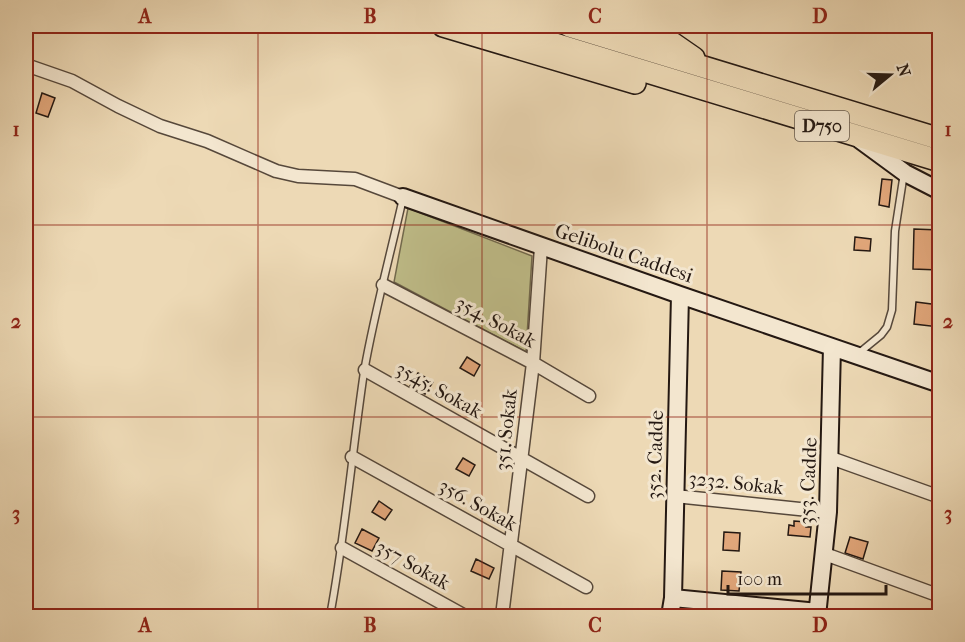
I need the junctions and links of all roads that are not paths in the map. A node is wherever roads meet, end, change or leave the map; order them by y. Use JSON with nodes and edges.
{"nodes":[{"id":1,"x":444,"y":26,"type":"edge"},
{"id":2,"x":496,"y":26,"type":"edge"},
{"id":3,"x":569,"y":26,"type":"edge"},
{"id":4,"x":635,"y":26,"type":"edge"},
{"id":5,"x":26,"y":65,"type":"edge"},
{"id":6,"x":711,"y":70,"type":"junction"},
{"id":7,"x":704,"y":90,"type":"junction"},
{"id":8,"x":855,"y":136,"type":"junction"},
{"id":9,"x":939,"y":139,"type":"edge"},
{"id":10,"x":939,"y":161,"type":"edge"},
{"id":11,"x":905,"y":173,"type":"junction"},
{"id":12,"x":939,"y":191,"type":"edge"},
{"id":13,"x":403,"y":197,"type":"junction"},
{"id":14,"x":541,"y":247,"type":"junction"},
{"id":15,"x":383,"y":285,"type":"junction"},
{"id":16,"x":680,"y":295,"type":"junction"},
{"id":17,"x":832,"y":347,"type":"junction"},
{"id":18,"x":856,"y":355,"type":"junction"},
{"id":19,"x":532,"y":363,"type":"junction"},
{"id":20,"x":365,"y":370,"type":"junction"},
{"id":21,"x":939,"y":384,"type":"edge"},
{"id":22,"x":589,"y":396,"type":"dead end"},
{"id":23,"x":352,"y":457,"type":"junction"},
{"id":24,"x":831,"y":458,"type":"junction"},
{"id":25,"x":522,"y":459,"type":"junction"},
{"id":26,"x":588,"y":496,"type":"dead end"},
{"id":27,"x":675,"y":496,"type":"junction"},
{"id":28,"x":939,"y":497,"type":"edge"},
{"id":29,"x":828,"y":513,"type":"junction"},
{"id":30,"x":511,"y":545,"type":"junction"},
{"id":31,"x":342,"y":548,"type":"junction"},
{"id":32,"x":825,"y":554,"type":"junction"},
{"id":33,"x":586,"y":587,"type":"dead end"},
{"id":34,"x":939,"y":596,"type":"edge"},
{"id":35,"x":673,"y":598,"type":"junction"},
{"id":36,"x":818,"y":614,"type":"edge"},
{"id":37,"x":330,"y":616,"type":"edge"},
{"id":38,"x":465,"y":616,"type":"edge"},
{"id":39,"x":502,"y":616,"type":"edge"},
{"id":40,"x":670,"y":616,"type":"edge"}],
"edges":[{"from":1,"to":7,"type":"highway"},
{"from":2,"to":7,"type":"highway","number":"D750"},
{"from":3,"to":6,"type":"highway","number":"D750"},
{"from":4,"to":6,"type":"highway"},
{"from":5,"to":13,"type":"street"},
{"from":6,"to":9,"type":"highway","number":"D750"},
{"from":7,"to":8,"type":"highway","number":"D750"},
{"from":8,"to":10,"type":"highway","number":"D750"},
{"from":8,"to":11,"type":"street"},
{"from":11,"to":12,"type":"street"},
{"from":11,"to":18,"type":"lane"},
{"from":13,"to":14,"type":"street","name":"Gelibolu Caddesi"},
{"from":13,"to":15,"type":"lane"},
{"from":14,"to":16,"type":"street","name":"Gelibolu Caddesi"},
{"from":14,"to":19,"type":"street","name":"351. Sokak"},
{"from":15,"to":19,"type":"street","name":"354. Sokak"},
{"from":15,"to":20,"type":"lane"},
{"from":16,"to":17,"type":"street","name":"Gelibolu Caddesi"},
{"from":16,"to":27,"type":"street","name":"352. Cadde"},
{"from":17,"to":18,"type":"street","name":"Gelibolu Caddesi"},
{"from":17,"to":24,"type":"street","name":"353. Cadde"},
{"from":18,"to":21,"type":"street","name":"Gelibolu Caddesi"},
{"from":19,"to":22,"type":"street","name":"354. Sokak"},
{"from":19,"to":25,"type":"street","name":"351. Sokak"},
{"from":20,"to":23,"type":"lane"},
{"from":20,"to":25,"type":"street","name":"3545. Sokak"},
{"from":23,"to":30,"type":"street","name":"356. Sokak"},
{"from":23,"to":31,"type":"lane"},
{"from":24,"to":28,"type":"street"},
{"from":24,"to":29,"type":"street","name":"353. Cadde"},
{"from":25,"to":26,"type":"street","name":"3545. Sokak"},
{"from":25,"to":30,"type":"street","name":"351. Sokak"},
{"from":27,"to":29,"type":"street","name":"3232. Sokak"},
{"from":27,"to":35,"type":"street","name":"352. Cadde"},
{"from":29,"to":32,"type":"street","name":"353. Cadde"},
{"from":30,"to":33,"type":"street","name":"356. Sokak"},
{"from":30,"to":39,"type":"street","name":"351. Sokak"},
{"from":31,"to":37,"type":"lane"},
{"from":31,"to":38,"type":"street","name":"357 Sokak"},
{"from":32,"to":34,"type":"street"},
{"from":32,"to":36,"type":"street","name":"353. Cadde"},
{"from":35,"to":36,"type":"street"},
{"from":35,"to":40,"type":"street","name":"352. Cadde"}]}
